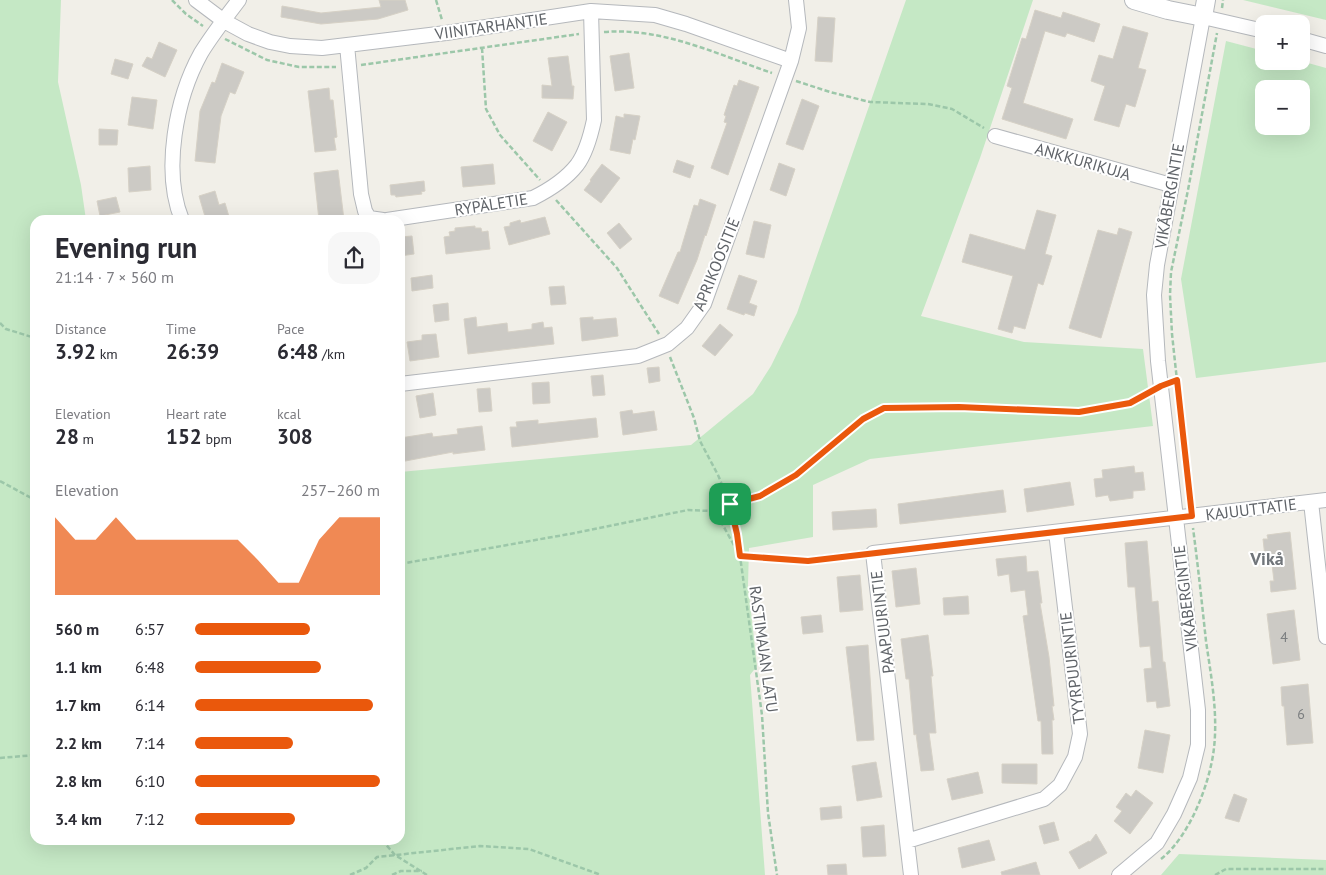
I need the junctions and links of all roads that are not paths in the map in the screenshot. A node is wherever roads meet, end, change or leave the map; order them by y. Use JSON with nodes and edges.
{"nodes":[{"id":1,"x":196,"y":0,"type":"edge"},
{"id":2,"x":239,"y":0,"type":"edge"},
{"id":3,"x":796,"y":0,"type":"edge"},
{"id":4,"x":1134,"y":0,"type":"edge"},
{"id":5,"x":591,"y":11,"type":"junction"},
{"id":6,"x":1210,"y":13,"type":"edge"},
{"id":7,"x":224,"y":21,"type":"junction"},
{"id":8,"x":1255,"y":28,"type":"edge"},
{"id":9,"x":1310,"y":42,"type":"edge"},
{"id":10,"x":347,"y":45,"type":"junction"},
{"id":11,"x":1326,"y":46,"type":"edge"},
{"id":12,"x":791,"y":61,"type":"junction"},
{"id":13,"x":995,"y":136,"type":"dead end"},
{"id":14,"x":1171,"y":186,"type":"junction"},
{"id":15,"x":180,"y":215,"type":"edge"},
{"id":16,"x":367,"y":215,"type":"edge"},
{"id":17,"x":405,"y":217,"type":"edge"},
{"id":18,"x":405,"y":383,"type":"edge"},
{"id":19,"x":1326,"y":500,"type":"edge"},
{"id":20,"x":1311,"y":502,"type":"junction"},
{"id":21,"x":1176,"y":518,"type":"junction"},
{"id":22,"x":1056,"y":532,"type":"junction"},
{"id":23,"x":873,"y":553,"type":"junction"},
{"id":24,"x":808,"y":561,"type":"road end"},
{"id":25,"x":1326,"y":636,"type":"edge"},
{"id":26,"x":907,"y":841,"type":"junction"},
{"id":27,"x":911,"y":875,"type":"edge"},
{"id":28,"x":1119,"y":875,"type":"edge"}],
"edges":[{"from":1,"to":7,"type":"street","name":"VIINITARHANTIE"},
{"from":2,"to":7,"type":"street"},
{"from":3,"to":12,"type":"street","name":"APRIKOOSITIE"},
{"from":4,"to":6,"type":"street"},
{"from":5,"to":10,"type":"street","name":"VIINITARHANTIE"},
{"from":5,"to":12,"type":"street","name":"VIINITARHANTIE"},
{"from":5,"to":17,"type":"street","name":"RYPÄLETIE"},
{"from":6,"to":8,"type":"street"},
{"from":6,"to":14,"type":"street","name":"VIKÅBERGINTIE"},
{"from":7,"to":10,"type":"street","name":"VIINITARHANTIE"},
{"from":7,"to":15,"type":"street"},
{"from":9,"to":11,"type":"street"},
{"from":10,"to":16,"type":"street","name":"RYPÄLETIE"},
{"from":12,"to":18,"type":"street","name":"APRIKOOSITIE"},
{"from":13,"to":14,"type":"street","name":"ANKKURIKUJA"},
{"from":14,"to":21,"type":"street","name":"VIKÅBERGINTIE"},
{"from":19,"to":20,"type":"street","name":"KAJUUTTATIE"},
{"from":20,"to":21,"type":"street","name":"KAJUUTTATIE"},
{"from":20,"to":25,"type":"street"},
{"from":21,"to":22,"type":"street","name":"PAAPUURINTIE"},
{"from":21,"to":28,"type":"street","name":"VIKÅBERGINTIE"},
{"from":22,"to":23,"type":"street","name":"PAAPUURINTIE"},
{"from":22,"to":26,"type":"street","name":"TYYRPUURINTIE"},
{"from":23,"to":24,"type":"lane"},
{"from":23,"to":26,"type":"street","name":"PAAPUURINTIE"},
{"from":26,"to":27,"type":"street","name":"PAAPUURINTIE"}]}
